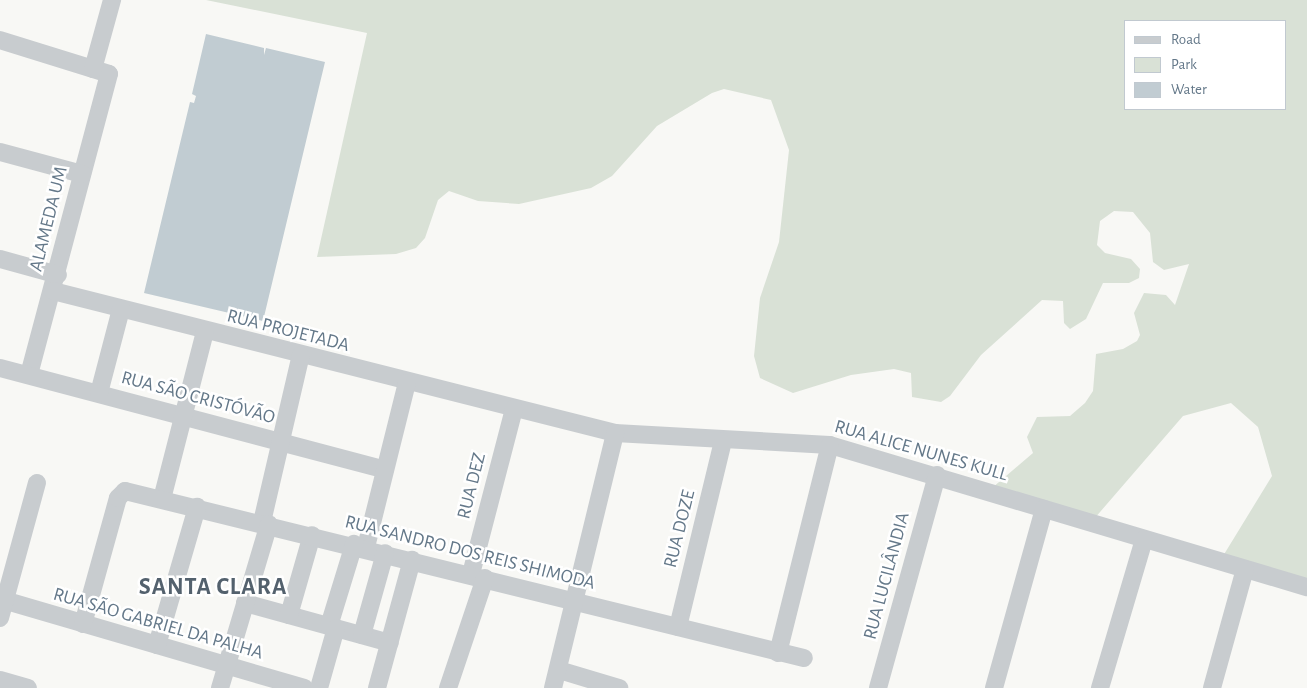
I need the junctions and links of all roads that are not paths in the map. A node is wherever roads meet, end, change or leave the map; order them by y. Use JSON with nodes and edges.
{"nodes":[{"id":1,"x":112,"y":0,"type":"edge"},
{"id":2,"x":0,"y":40,"type":"edge"},
{"id":3,"x":101,"y":71,"type":"junction"},
{"id":4,"x":0,"y":152,"type":"edge"},
{"id":5,"x":82,"y":174,"type":"junction"},
{"id":6,"x":0,"y":259,"type":"edge"},
{"id":7,"x":55,"y":283,"type":"junction"},
{"id":8,"x":121,"y":309,"type":"junction"},
{"id":9,"x":205,"y":332,"type":"junction"},
{"id":10,"x":301,"y":355,"type":"junction"},
{"id":11,"x":0,"y":368,"type":"edge"},
{"id":12,"x":29,"y":375,"type":"junction"},
{"id":13,"x":407,"y":383,"type":"junction"},
{"id":14,"x":99,"y":393,"type":"junction"},
{"id":15,"x":514,"y":409,"type":"junction"},
{"id":16,"x":183,"y":417,"type":"junction"},
{"id":17,"x":615,"y":433,"type":"junction"},
{"id":18,"x":723,"y":441,"type":"junction"},
{"id":19,"x":280,"y":442,"type":"junction"},
{"id":20,"x":830,"y":445,"type":"junction"},
{"id":21,"x":385,"y":470,"type":"junction"},
{"id":22,"x":937,"y":475,"type":"junction"},
{"id":23,"x":37,"y":483,"type":"dead end"},
{"id":24,"x":162,"y":498,"type":"junction"},
{"id":25,"x":197,"y":507,"type":"junction"},
{"id":26,"x":1044,"y":509,"type":"junction"},
{"id":27,"x":265,"y":523,"type":"junction"},
{"id":28,"x":312,"y":535,"type":"junction"},
{"id":29,"x":1144,"y":539,"type":"junction"},
{"id":30,"x":360,"y":546,"type":"junction"},
{"id":31,"x":385,"y":553,"type":"junction"},
{"id":32,"x":412,"y":560,"type":"junction"},
{"id":33,"x":1245,"y":569,"type":"junction"},
{"id":34,"x":478,"y":576,"type":"junction"},
{"id":35,"x":1307,"y":587,"type":"edge"},
{"id":36,"x":3,"y":600,"type":"edge"},
{"id":37,"x":575,"y":601,"type":"junction"},
{"id":38,"x":245,"y":603,"type":"junction"},
{"id":39,"x":289,"y":614,"type":"junction"},
{"id":40,"x":0,"y":618,"type":"edge"},
{"id":41,"x":82,"y":624,"type":"junction"},
{"id":42,"x":332,"y":627,"type":"junction"},
{"id":43,"x":678,"y":627,"type":"junction"},
{"id":44,"x":362,"y":635,"type":"junction"},
{"id":45,"x":390,"y":643,"type":"junction"},
{"id":46,"x":157,"y":646,"type":"junction"},
{"id":47,"x":778,"y":652,"type":"junction"},
{"id":48,"x":804,"y":658,"type":"dead end"},
{"id":49,"x":226,"y":666,"type":"junction"},
{"id":50,"x":559,"y":670,"type":"junction"},
{"id":51,"x":0,"y":680,"type":"edge"},
{"id":52,"x":300,"y":687,"type":"edge"},
{"id":53,"x":28,"y":688,"type":"edge"},
{"id":54,"x":220,"y":688,"type":"edge"},
{"id":55,"x":319,"y":688,"type":"edge"},
{"id":56,"x":377,"y":688,"type":"edge"},
{"id":57,"x":448,"y":688,"type":"edge"},
{"id":58,"x":553,"y":688,"type":"edge"},
{"id":59,"x":619,"y":688,"type":"edge"},
{"id":60,"x":878,"y":688,"type":"edge"},
{"id":61,"x":994,"y":688,"type":"edge"},
{"id":62,"x":1100,"y":688,"type":"edge"},
{"id":63,"x":1212,"y":688,"type":"edge"}],
"edges":[{"from":1,"to":3,"type":"street","name":"ALAMEDA UM"},
{"from":2,"to":3,"type":"street"},
{"from":3,"to":5,"type":"street","name":"ALAMEDA UM"},
{"from":4,"to":5,"type":"street"},
{"from":5,"to":7,"type":"street","name":"ALAMEDA UM"},
{"from":6,"to":7,"type":"street","name":"RUA PROJETADA"},
{"from":7,"to":8,"type":"street","name":"RUA PROJETADA"},
{"from":7,"to":12,"type":"street","name":"ALAMEDA UM"},
{"from":8,"to":9,"type":"street","name":"RUA PROJETADA"},
{"from":8,"to":14,"type":"street"},
{"from":9,"to":10,"type":"street","name":"RUA PROJETADA"},
{"from":9,"to":16,"type":"street"},
{"from":10,"to":13,"type":"street","name":"RUA PROJETADA"},
{"from":10,"to":19,"type":"street"},
{"from":11,"to":12,"type":"street","name":"RUA SÃO CRISTÓVÃO"},
{"from":12,"to":14,"type":"street","name":"RUA SÃO CRISTÓVÃO"},
{"from":13,"to":15,"type":"street","name":"RUA PROJETADA"},
{"from":13,"to":21,"type":"street"},
{"from":14,"to":16,"type":"street","name":"RUA SÃO CRISTÓVÃO"},
{"from":15,"to":17,"type":"street","name":"RUA ALICE NUNES KULL"},
{"from":15,"to":34,"type":"street","name":"RUA DEZ"},
{"from":16,"to":19,"type":"street","name":"RUA SÃO CRISTÓVÃO"},
{"from":16,"to":24,"type":"street"},
{"from":17,"to":18,"type":"street","name":"RUA ALICE NUNES KULL"},
{"from":17,"to":37,"type":"street"},
{"from":18,"to":20,"type":"street","name":"RUA ALICE NUNES KULL"},
{"from":18,"to":43,"type":"street","name":"RUA DOZE"},
{"from":19,"to":21,"type":"street","name":"RUA SÃO CRISTÓVÃO"},
{"from":19,"to":27,"type":"street"},
{"from":20,"to":22,"type":"street","name":"RUA ALICE NUNES KULL"},
{"from":20,"to":47,"type":"street"},
{"from":21,"to":30,"type":"street"},
{"from":22,"to":26,"type":"street","name":"RUA ALICE NUNES KULL"},
{"from":22,"to":60,"type":"street","name":"RUA LUCILÂNDIA"},
{"from":23,"to":36,"type":"street"},
{"from":24,"to":25,"type":"street","name":"RUA SANDRO DOS REIS SHIMODA"},
{"from":24,"to":41,"type":"street","name":"RUA SANDRO DOS REIS SHIMODA"},
{"from":25,"to":27,"type":"street","name":"RUA SANDRO DOS REIS SHIMODA"},
{"from":25,"to":46,"type":"street"},
{"from":26,"to":29,"type":"street","name":"RUA ALICE NUNES KULL"},
{"from":26,"to":61,"type":"street"},
{"from":27,"to":28,"type":"street","name":"RUA SANDRO DOS REIS SHIMODA"},
{"from":27,"to":38,"type":"street"},
{"from":28,"to":30,"type":"street","name":"RUA SANDRO DOS REIS SHIMODA"},
{"from":28,"to":39,"type":"street"},
{"from":29,"to":33,"type":"street","name":"RUA ALICE NUNES KULL"},
{"from":29,"to":62,"type":"street"},
{"from":30,"to":31,"type":"street","name":"RUA SANDRO DOS REIS SHIMODA"},
{"from":30,"to":42,"type":"street"},
{"from":31,"to":32,"type":"street","name":"RUA SANDRO DOS REIS SHIMODA"},
{"from":31,"to":44,"type":"street"},
{"from":32,"to":34,"type":"street","name":"RUA SANDRO DOS REIS SHIMODA"},
{"from":32,"to":45,"type":"street"},
{"from":33,"to":35,"type":"street","name":"RUA ALICE NUNES KULL"},
{"from":33,"to":63,"type":"street"},
{"from":34,"to":37,"type":"street","name":"RUA SANDRO DOS REIS SHIMODA"},
{"from":34,"to":57,"type":"street","name":"RUA DEZ"},
{"from":36,"to":40,"type":"street"},
{"from":36,"to":41,"type":"street","name":"RUA SÃO GABRIEL DA PALHA"},
{"from":37,"to":43,"type":"street","name":"RUA SANDRO DOS REIS SHIMODA"},
{"from":37,"to":50,"type":"street"},
{"from":38,"to":39,"type":"street"},
{"from":38,"to":49,"type":"street"},
{"from":39,"to":42,"type":"street"},
{"from":41,"to":46,"type":"street","name":"RUA SÃO GABRIEL DA PALHA"},
{"from":42,"to":44,"type":"street"},
{"from":42,"to":55,"type":"street"},
{"from":43,"to":47,"type":"street","name":"RUA SANDRO DOS REIS SHIMODA"},
{"from":44,"to":45,"type":"street"},
{"from":45,"to":56,"type":"street"},
{"from":46,"to":49,"type":"street","name":"RUA SÃO GABRIEL DA PALHA"},
{"from":47,"to":48,"type":"street","name":"RUA SANDRO DOS REIS SHIMODA"},
{"from":49,"to":52,"type":"street","name":"RUA SÃO GABRIEL DA PALHA"},
{"from":49,"to":54,"type":"street"},
{"from":50,"to":58,"type":"street"},
{"from":50,"to":59,"type":"street"},
{"from":51,"to":53,"type":"street"}]}
